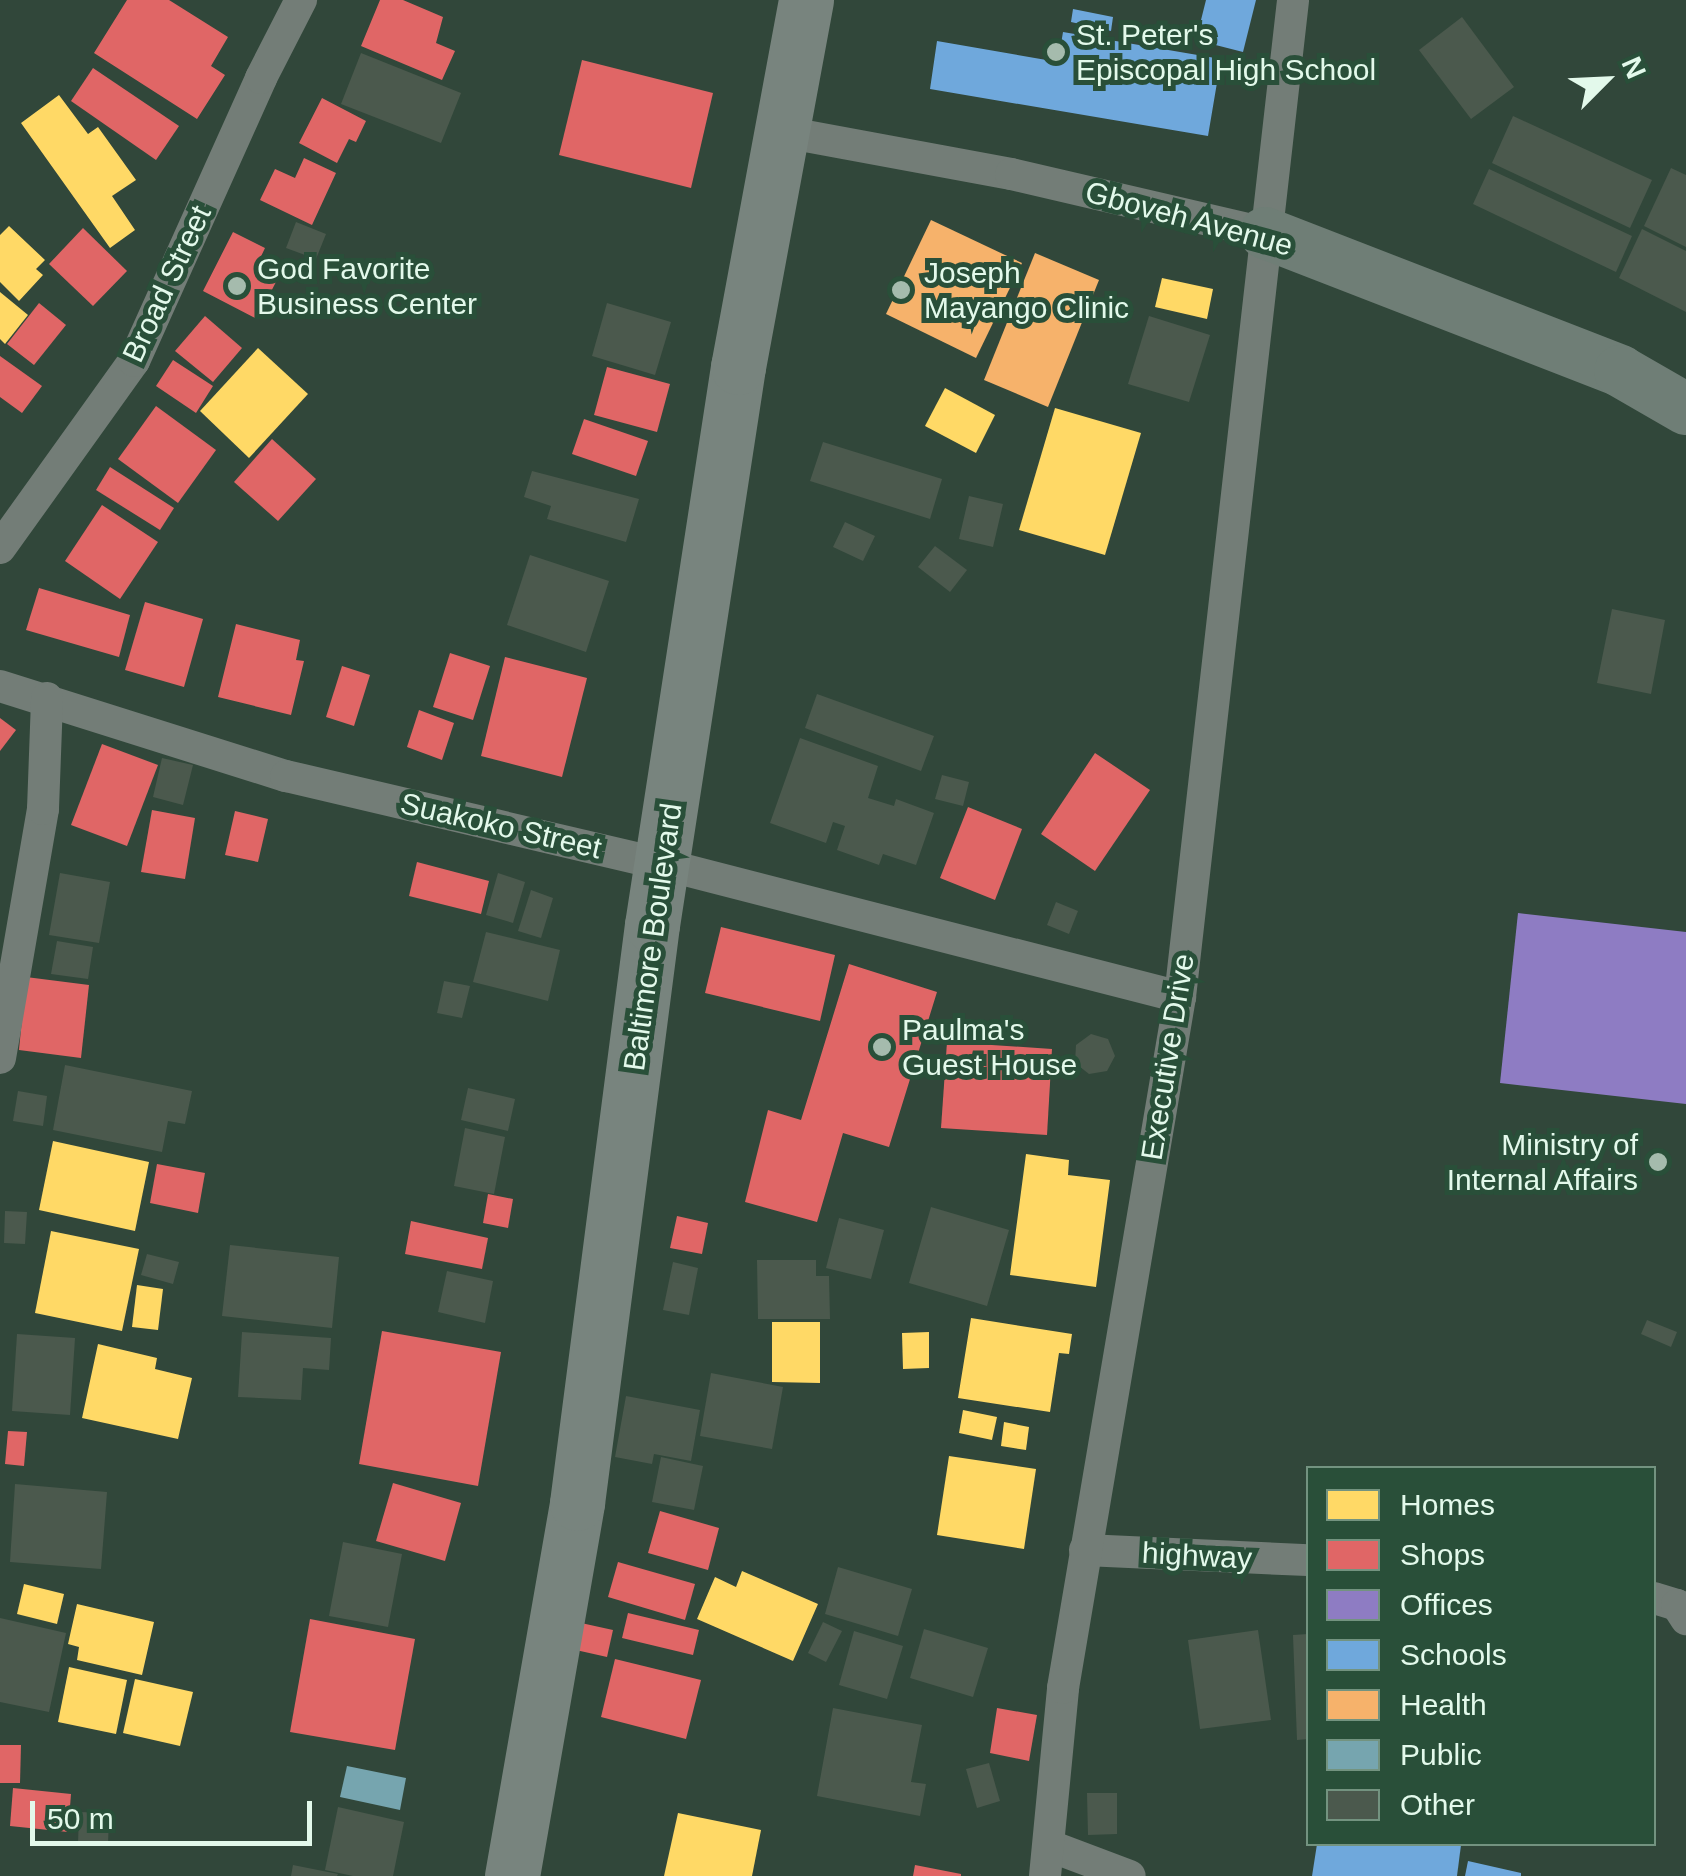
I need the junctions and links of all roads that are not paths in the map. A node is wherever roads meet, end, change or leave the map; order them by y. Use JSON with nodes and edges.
{"nodes":[{"id":1,"x":300,"y":0,"type":"edge"},
{"id":2,"x":806,"y":0,"type":"edge"},
{"id":3,"x":1293,"y":0,"type":"edge"},
{"id":4,"x":784,"y":132,"type":"junction"},
{"id":5,"x":1265,"y":233,"type":"junction"},
{"id":6,"x":1686,"y":409,"type":"edge"},
{"id":7,"x":0,"y":548,"type":"edge"},
{"id":8,"x":0,"y":686,"type":"edge"},
{"id":9,"x":47,"y":698,"type":"junction"},
{"id":10,"x":662,"y":864,"type":"junction"},
{"id":11,"x":1180,"y":997,"type":"junction"},
{"id":12,"x":0,"y":1058,"type":"edge"},
{"id":13,"x":1085,"y":1550,"type":"junction"},
{"id":14,"x":1306,"y":1560,"type":"edge"},
{"id":15,"x":1047,"y":1861,"type":"edge"},
{"id":16,"x":512,"y":1876,"type":"edge"},
{"id":17,"x":1130,"y":1876,"type":"edge"}],
"edges":[{"from":1,"to":7,"type":"street","name":"Broad Street"},
{"from":2,"to":4,"type":"highway","name":"Baltimore Boulevard"},
{"from":3,"to":5,"type":"street","name":"Executive Drive"},
{"from":4,"to":5,"type":"street","name":"Gboveh Avenue"},
{"from":4,"to":10,"type":"highway","name":"Baltimore Boulevard"},
{"from":5,"to":6,"type":"main road","name":"Gboveh Avenue"},
{"from":5,"to":11,"type":"street","name":"Executive Drive"},
{"from":8,"to":9,"type":"street","name":"Suakoko Street"},
{"from":9,"to":10,"type":"street","name":"Suakoko Street"},
{"from":9,"to":12,"type":"street"},
{"from":10,"to":11,"type":"street","name":"Suakoko Street"},
{"from":10,"to":16,"type":"highway","name":"Baltimore Boulevard"},
{"from":11,"to":13,"type":"street","name":"Executive Drive"},
{"from":13,"to":14,"type":"street","name":"highway"},
{"from":13,"to":15,"type":"street","name":"Executive Drive"},
{"from":15,"to":17,"type":"street"}]}
